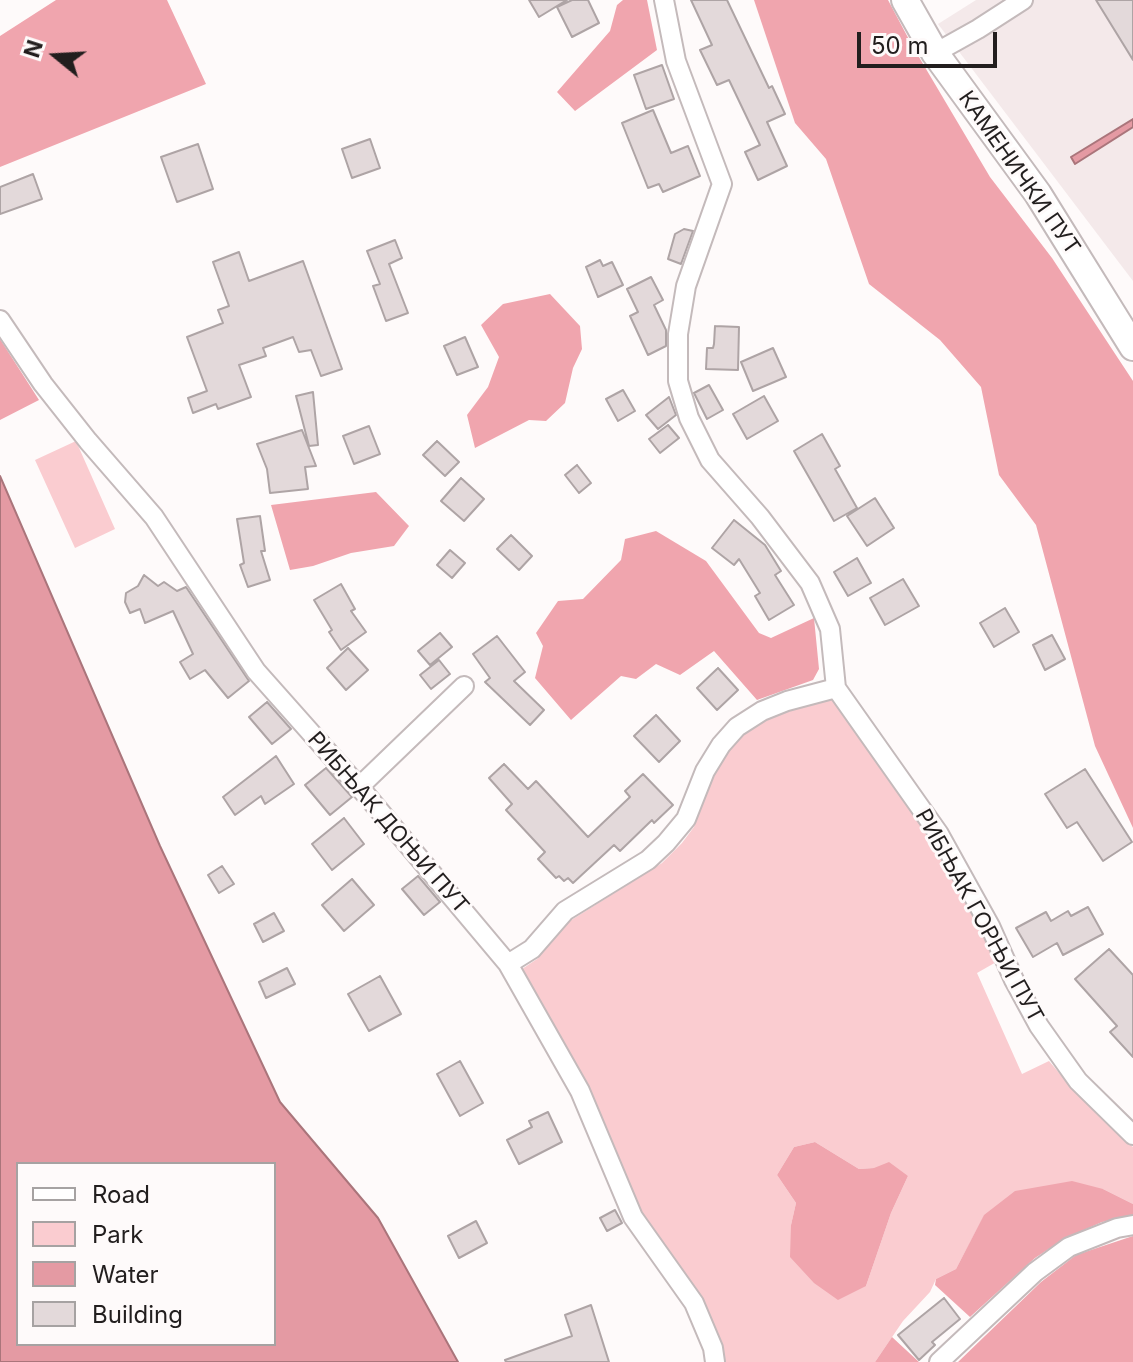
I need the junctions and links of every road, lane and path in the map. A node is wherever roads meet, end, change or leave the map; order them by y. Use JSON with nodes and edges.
{"nodes":[{"id":1,"x":664,"y":0,"type":"edge"},
{"id":2,"x":905,"y":0,"type":"edge"},
{"id":3,"x":1023,"y":0,"type":"edge"},
{"id":4,"x":935,"y":53,"type":"junction"},
{"id":5,"x":0,"y":320,"type":"edge"},
{"id":6,"x":1133,"y":347,"type":"edge"},
{"id":7,"x":464,"y":686,"type":"dead end"},
{"id":8,"x":836,"y":688,"type":"junction"},
{"id":9,"x":359,"y":787,"type":"junction"},
{"id":10,"x":508,"y":964,"type":"junction"},
{"id":11,"x":1133,"y":1135,"type":"edge"},
{"id":12,"x":1133,"y":1225,"type":"edge"},
{"id":13,"x":715,"y":1362,"type":"edge"},
{"id":14,"x":939,"y":1362,"type":"edge"}],
"edges":[{"from":1,"to":8,"type":"street","name":"РИБЊАК ГОРЊИ ПУТ"},
{"from":2,"to":4,"type":"main road","name":"КАМЕНИЧКИ ПУТ"},
{"from":3,"to":4,"type":"street"},
{"from":4,"to":6,"type":"main road","name":"КАМЕНИЧКИ ПУТ"},
{"from":5,"to":9,"type":"street","name":"РИБЊАК ДОЊИ ПУТ"},
{"from":7,"to":9,"type":"street"},
{"from":8,"to":10,"type":"street"},
{"from":8,"to":11,"type":"street","name":"РИБЊАК ГОРЊИ ПУТ"},
{"from":9,"to":10,"type":"street","name":"РИБЊАК ДОЊИ ПУТ"},
{"from":10,"to":13,"type":"street","name":"РИБЊАК ДОЊИ ПУТ"},
{"from":12,"to":14,"type":"street"}]}
